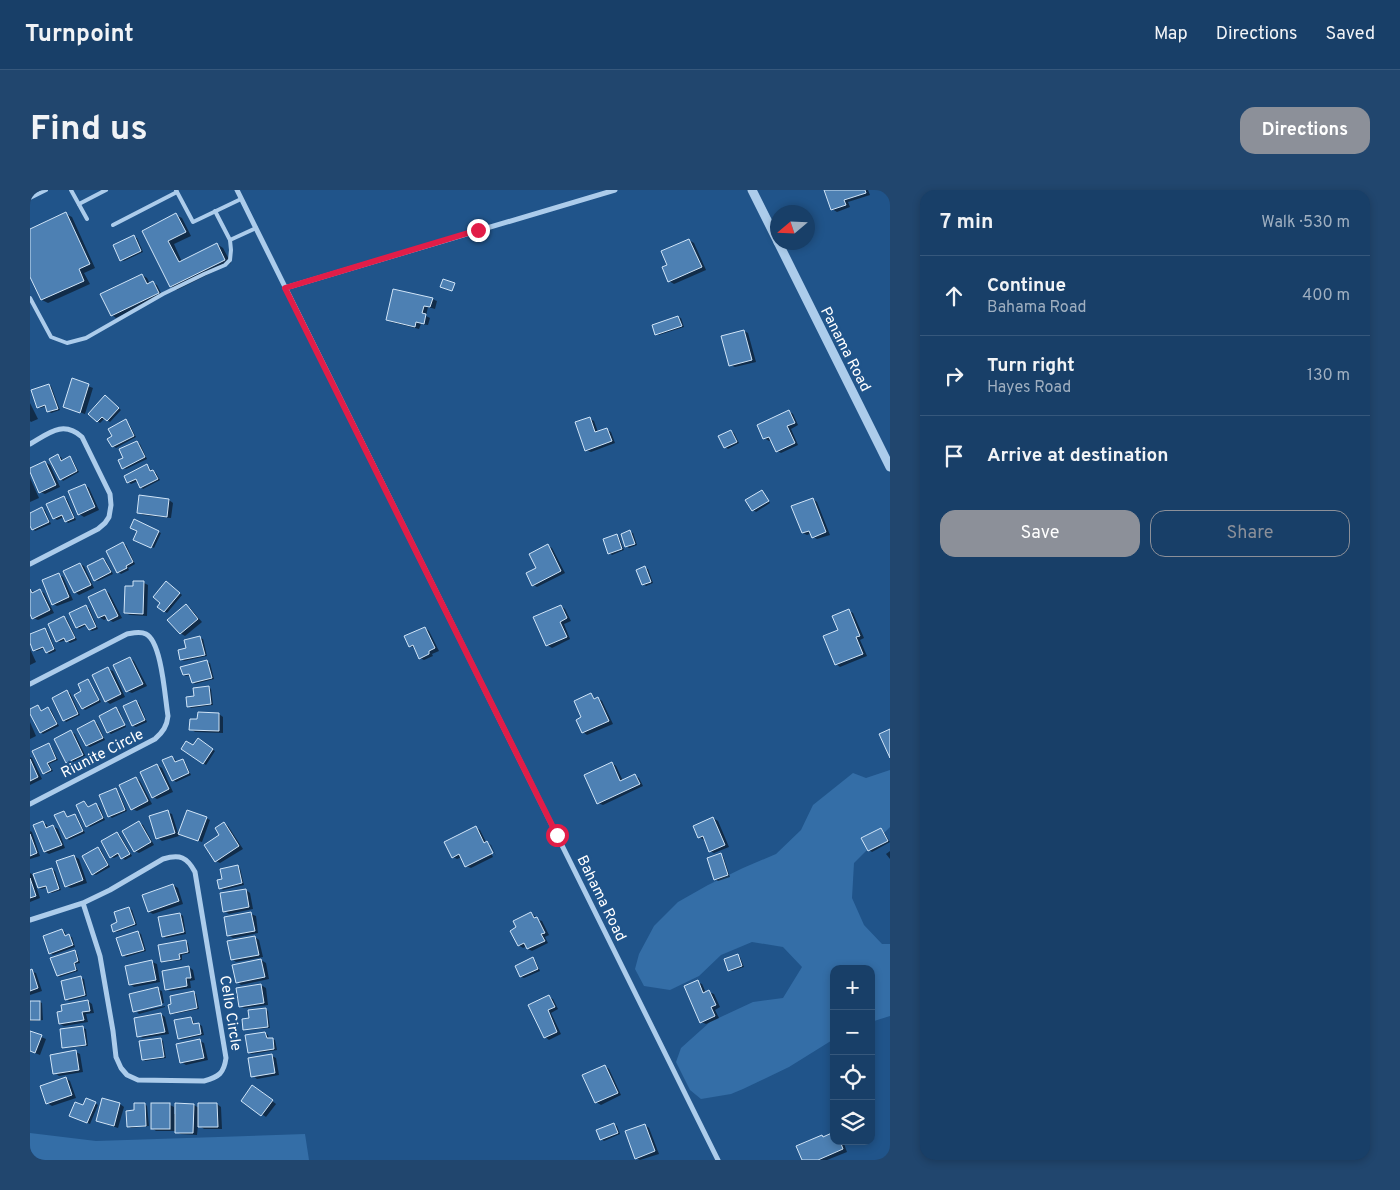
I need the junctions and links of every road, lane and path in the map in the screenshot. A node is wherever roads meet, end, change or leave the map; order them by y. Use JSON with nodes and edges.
{"nodes":[{"id":1,"x":46,"y":190,"type":"edge"},
{"id":2,"x":71,"y":190,"type":"edge"},
{"id":3,"x":106,"y":190,"type":"edge"},
{"id":4,"x":237,"y":190,"type":"edge"},
{"id":5,"x":615,"y":190,"type":"edge"},
{"id":6,"x":752,"y":190,"type":"edge"},
{"id":7,"x":177,"y":191,"type":"edge"},
{"id":8,"x":30,"y":198,"type":"edge"},
{"id":9,"x":241,"y":199,"type":"junction"},
{"id":10,"x":79,"y":204,"type":"junction"},
{"id":11,"x":216,"y":211,"type":"junction"},
{"id":12,"x":86,"y":219,"type":"dead end"},
{"id":13,"x":113,"y":225,"type":"dead end"},
{"id":14,"x":770,"y":226,"type":"edge"},
{"id":15,"x":256,"y":228,"type":"junction"},
{"id":16,"x":230,"y":240,"type":"junction"},
{"id":17,"x":782,"y":250,"type":"edge"},
{"id":18,"x":285,"y":288,"type":"junction"},
{"id":19,"x":30,"y":298,"type":"edge"},
{"id":20,"x":30,"y":444,"type":"edge"},
{"id":21,"x":890,"y":467,"type":"edge"},
{"id":22,"x":30,"y":564,"type":"edge"},
{"id":23,"x":30,"y":684,"type":"edge"},
{"id":24,"x":30,"y":804,"type":"edge"},
{"id":25,"x":83,"y":903,"type":"junction"},
{"id":26,"x":30,"y":920,"type":"edge"},
{"id":27,"x":718,"y":1160,"type":"edge"}],
"edges":[{"from":1,"to":8,"type":"lane"},
{"from":2,"to":10,"type":"lane"},
{"from":3,"to":10,"type":"lane"},
{"from":4,"to":9,"type":"street","name":"Bahama Road"},
{"from":5,"to":18,"type":"street"},
{"from":6,"to":14,"type":"street","name":"Panama Road"},
{"from":7,"to":11,"type":"lane"},
{"from":7,"to":13,"type":"lane"},
{"from":9,"to":11,"type":"lane"},
{"from":9,"to":15,"type":"street","name":"Bahama Road"},
{"from":10,"to":12,"type":"lane"},
{"from":11,"to":16,"type":"lane"},
{"from":15,"to":16,"type":"lane"},
{"from":15,"to":18,"type":"street","name":"Bahama Road"},
{"from":16,"to":19,"type":"lane"},
{"from":17,"to":21,"type":"street","name":"Panama Road"},
{"from":18,"to":27,"type":"street","name":"Bahama Road"},
{"from":20,"to":22,"type":"street"},
{"from":23,"to":24,"type":"street","name":"Riunite Circle"},
{"from":25,"to":25,"type":"street","name":"Cello Circle"},
{"from":25,"to":26,"type":"street","name":"Cello Circle"}]}
